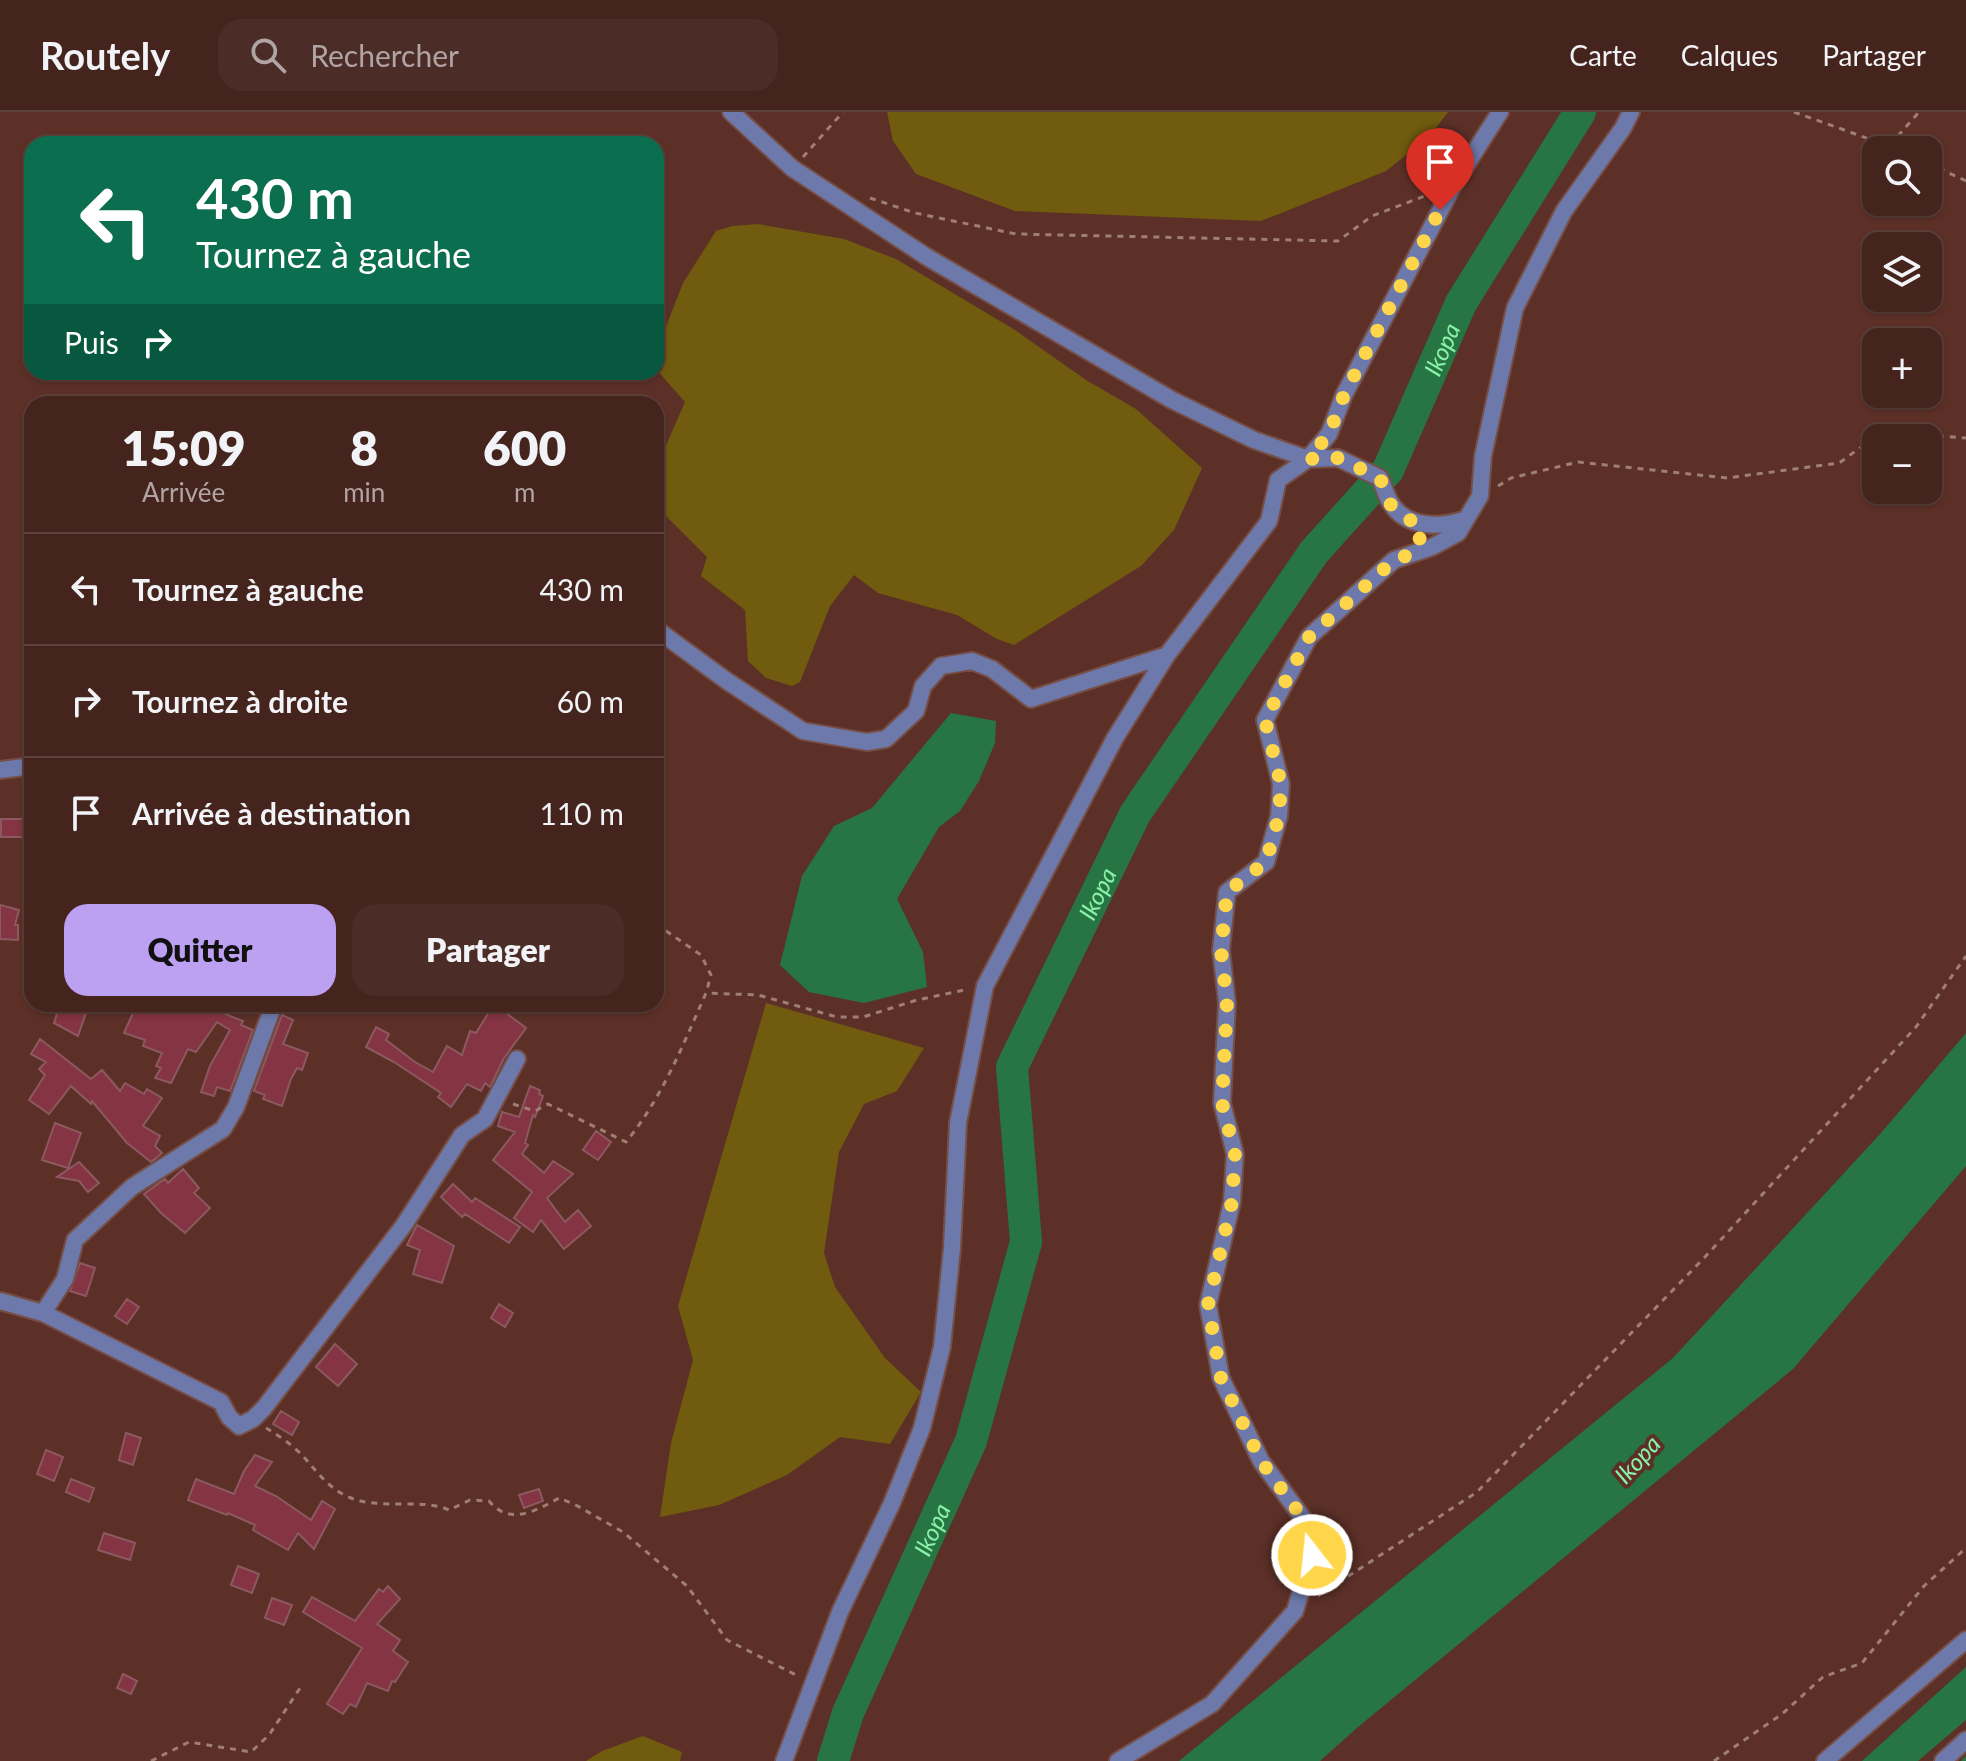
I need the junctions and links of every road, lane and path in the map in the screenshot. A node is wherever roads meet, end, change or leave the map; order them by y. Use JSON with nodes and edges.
{"nodes":[{"id":1,"x":731,"y":112,"type":"edge"},
{"id":2,"x":843,"y":112,"type":"edge"},
{"id":3,"x":1500,"y":112,"type":"edge"},
{"id":4,"x":1631,"y":112,"type":"edge"},
{"id":5,"x":1794,"y":112,"type":"edge"},
{"id":6,"x":1919,"y":112,"type":"edge"},
{"id":7,"x":1898,"y":136,"type":"edge"},
{"id":8,"x":1862,"y":138,"type":"edge"},
{"id":9,"x":792,"y":168,"type":"junction"},
{"id":10,"x":1942,"y":170,"type":"edge"},
{"id":11,"x":1966,"y":181,"type":"edge"},
{"id":12,"x":1453,"y":186,"type":"junction"},
{"id":13,"x":860,"y":195,"type":"dead end"},
{"id":14,"x":1966,"y":438,"type":"edge"},
{"id":15,"x":1308,"y":459,"type":"junction"},
{"id":16,"x":1480,"y":496,"type":"junction"},
{"id":17,"x":1466,"y":519,"type":"junction"},
{"id":18,"x":1415,"y":522,"type":"junction"},
{"id":19,"x":1414,"y":553,"type":"junction"},
{"id":20,"x":664,"y":635,"type":"edge"},
{"id":21,"x":1167,"y":655,"type":"junction"},
{"id":22,"x":24,"y":767,"type":"edge"},
{"id":23,"x":0,"y":770,"type":"edge"},
{"id":24,"x":664,"y":930,"type":"edge"},
{"id":25,"x":1966,"y":956,"type":"edge"},
{"id":26,"x":985,"y":986,"type":"junction"},
{"id":27,"x":706,"y":993,"type":"junction"},
{"id":28,"x":271,"y":1012,"type":"edge"},
{"id":29,"x":517,"y":1059,"type":"dead end"},
{"id":30,"x":497,"y":1097,"type":"junction"},
{"id":31,"x":0,"y":1301,"type":"edge"},
{"id":32,"x":43,"y":1313,"type":"junction"},
{"id":33,"x":253,"y":1419,"type":"junction"},
{"id":34,"x":1966,"y":1548,"type":"edge"},
{"id":35,"x":1295,"y":1611,"type":"junction"},
{"id":36,"x":1966,"y":1640,"type":"edge"},
{"id":37,"x":815,"y":1682,"type":"junction"},
{"id":38,"x":302,"y":1685,"type":"dead end"},
{"id":39,"x":1966,"y":1740,"type":"edge"},
{"id":40,"x":151,"y":1761,"type":"edge"},
{"id":41,"x":784,"y":1761,"type":"edge"},
{"id":42,"x":1118,"y":1761,"type":"edge"},
{"id":43,"x":1714,"y":1761,"type":"edge"},
{"id":44,"x":1825,"y":1761,"type":"edge"},
{"id":45,"x":1943,"y":1761,"type":"edge"}],
"edges":[{"from":1,"to":9,"type":"street"},
{"from":2,"to":9,"type":"path"},
{"from":3,"to":12,"type":"street"},
{"from":4,"to":16,"type":"street"},
{"from":5,"to":8,"type":"path"},
{"from":6,"to":7,"type":"path"},
{"from":9,"to":15,"type":"street"},
{"from":10,"to":11,"type":"path"},
{"from":12,"to":13,"type":"path"},
{"from":12,"to":15,"type":"street"},
{"from":14,"to":16,"type":"path"},
{"from":15,"to":18,"type":"street"},
{"from":15,"to":21,"type":"street"},
{"from":16,"to":17,"type":"street"},
{"from":17,"to":18,"type":"street"},
{"from":17,"to":19,"type":"street"},
{"from":18,"to":19,"type":"street"},
{"from":19,"to":35,"type":"street"},
{"from":20,"to":21,"type":"street"},
{"from":21,"to":26,"type":"street"},
{"from":22,"to":23,"type":"street"},
{"from":24,"to":27,"type":"path"},
{"from":25,"to":35,"type":"path"},
{"from":26,"to":27,"type":"path"},
{"from":26,"to":37,"type":"street"},
{"from":27,"to":30,"type":"path"},
{"from":28,"to":32,"type":"street"},
{"from":29,"to":30,"type":"street"},
{"from":30,"to":33,"type":"street"},
{"from":31,"to":32,"type":"street"},
{"from":32,"to":33,"type":"street"},
{"from":33,"to":37,"type":"path"},
{"from":34,"to":43,"type":"path"},
{"from":35,"to":42,"type":"street"},
{"from":36,"to":44,"type":"street"},
{"from":37,"to":41,"type":"street"},
{"from":38,"to":40,"type":"path"},
{"from":39,"to":45,"type":"street"}]}
